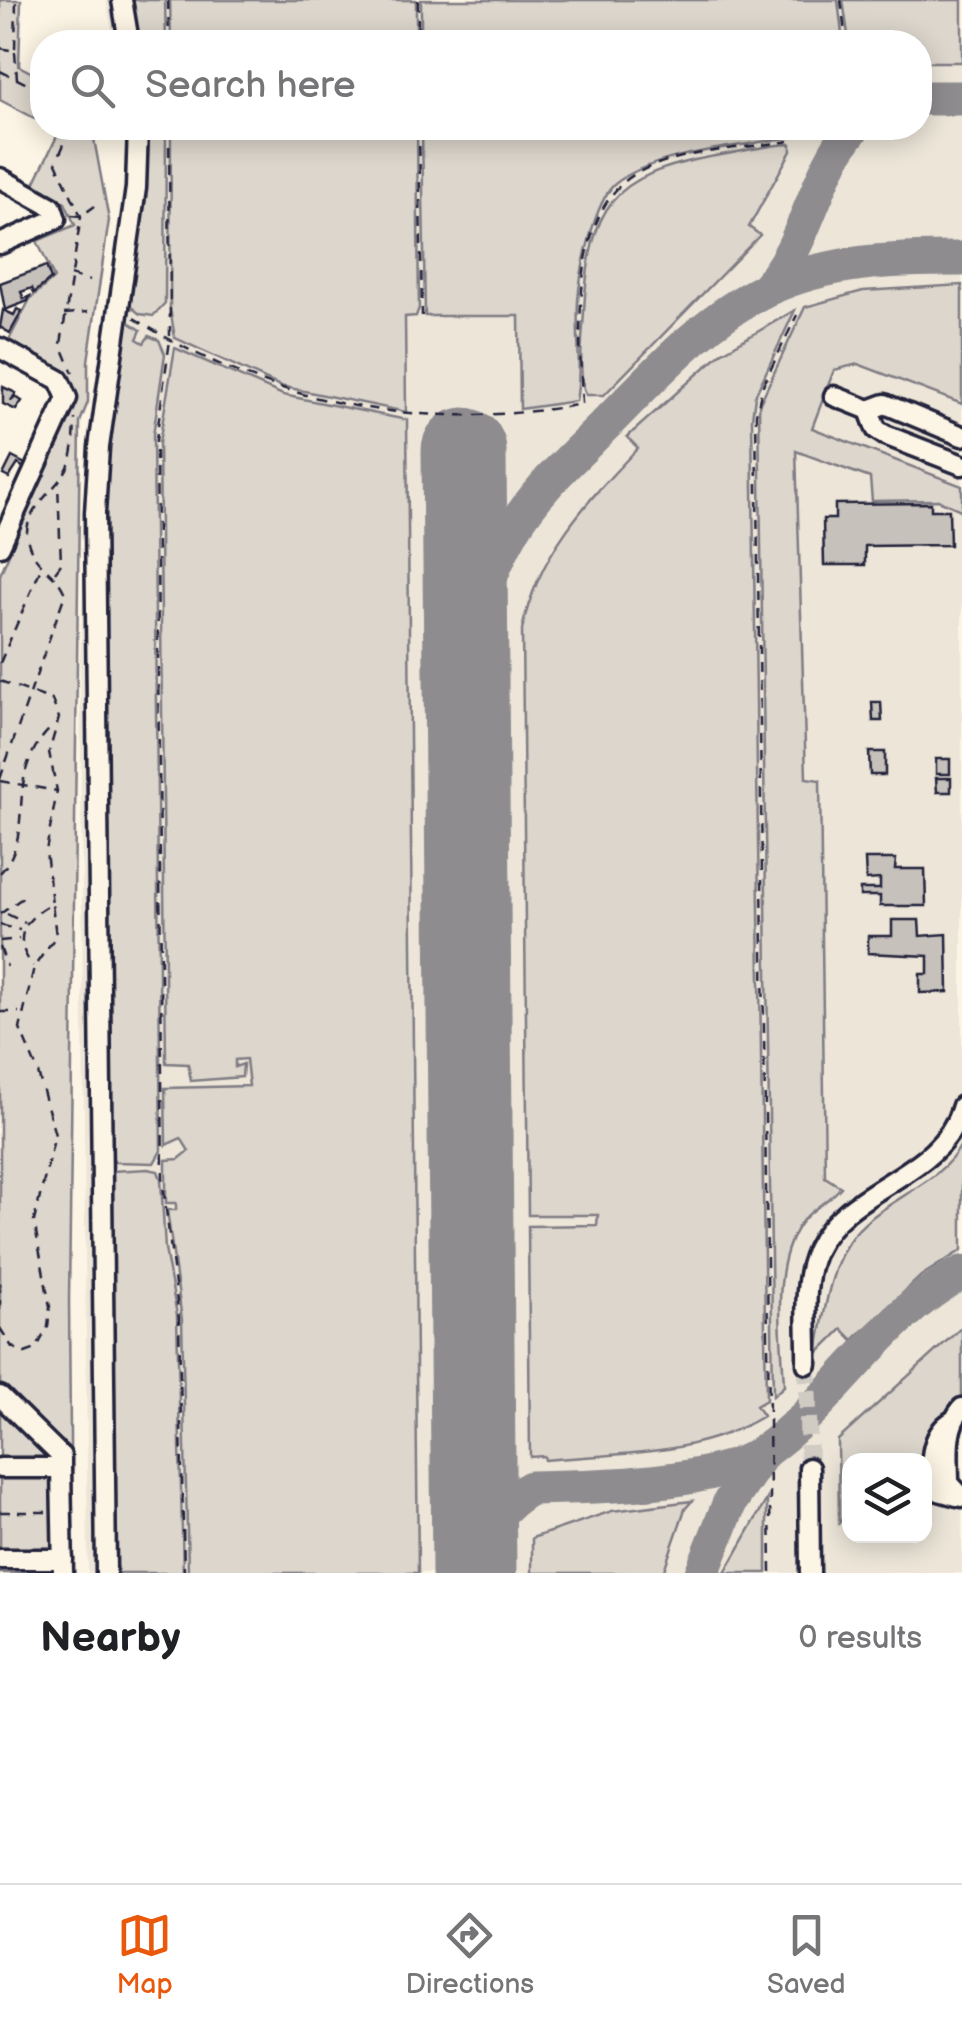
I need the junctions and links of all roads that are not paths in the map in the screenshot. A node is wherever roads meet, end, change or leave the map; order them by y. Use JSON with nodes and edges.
{"nodes":[{"id":1,"x":122,"y":0,"type":"edge"},
{"id":2,"x":127,"y":30,"type":"edge"},
{"id":3,"x":138,"y":140,"type":"edge"},
{"id":4,"x":0,"y":178,"type":"edge"},
{"id":5,"x":0,"y":244,"type":"edge"},
{"id":6,"x":0,"y":348,"type":"edge"},
{"id":7,"x":834,"y":396,"type":"dead end"},
{"id":8,"x":869,"y":410,"type":"junction"},
{"id":9,"x":962,"y":436,"type":"edge"},
{"id":10,"x":962,"y":465,"type":"edge"},
{"id":11,"x":2,"y":537,"type":"edge"},
{"id":12,"x":962,"y":1106,"type":"edge"},
{"id":13,"x":808,"y":1364,"type":"tunnel mouth"},
{"id":14,"x":0,"y":1396,"type":"edge"},
{"id":15,"x":958,"y":1414,"type":"edge"},
{"id":16,"x":0,"y":1468,"type":"edge"},
{"id":17,"x":61,"y":1468,"type":"junction"},
{"id":18,"x":809,"y":1468,"type":"tunnel mouth"},
{"id":19,"x":959,"y":1496,"type":"edge"},
{"id":20,"x":0,"y":1560,"type":"edge"},
{"id":21,"x":62,"y":1566,"type":"edge"},
{"id":22,"x":106,"y":1573,"type":"edge"},
{"id":23,"x":810,"y":1573,"type":"edge"}],
"edges":[{"from":1,"to":2,"type":"street"},
{"from":3,"to":22,"type":"street"},
{"from":4,"to":5,"type":"street"},
{"from":6,"to":11,"type":"street"},
{"from":7,"to":8,"type":"street"},
{"from":8,"to":9,"type":"street"},
{"from":8,"to":10,"type":"street"},
{"from":12,"to":13,"type":"street"},
{"from":14,"to":17,"type":"street"},
{"from":15,"to":19,"type":"street"},
{"from":16,"to":17,"type":"street"},
{"from":17,"to":21,"type":"street"},
{"from":18,"to":23,"type":"street"},
{"from":20,"to":21,"type":"street"}]}
